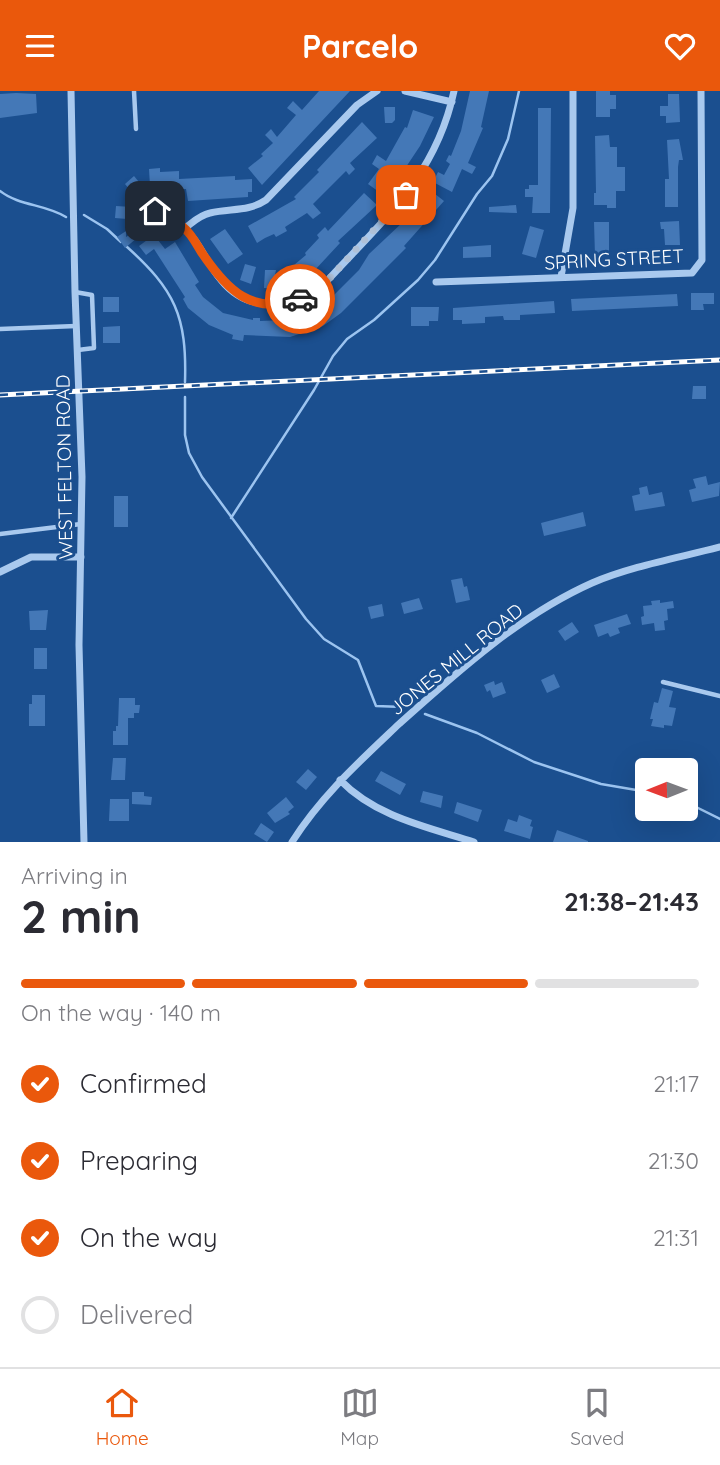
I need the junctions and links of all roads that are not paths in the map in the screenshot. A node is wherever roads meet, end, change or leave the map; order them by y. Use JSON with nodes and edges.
{"nodes":[{"id":1,"x":134,"y":91,"type":"edge"},
{"id":2,"x":377,"y":91,"type":"edge"},
{"id":3,"x":405,"y":91,"type":"edge"},
{"id":4,"x":454,"y":91,"type":"edge"},
{"id":5,"x":573,"y":91,"type":"edge"},
{"id":6,"x":701,"y":91,"type":"edge"},
{"id":7,"x":73,"y":93,"type":"edge"},
{"id":8,"x":452,"y":102,"type":"junction"},
{"id":9,"x":136,"y":129,"type":"dead end"},
{"id":10,"x":155,"y":211,"type":"dead end"},
{"id":11,"x":185,"y":228,"type":"junction"},
{"id":12,"x":561,"y":277,"type":"junction"},
{"id":13,"x":436,"y":282,"type":"dead end"},
{"id":14,"x":75,"y":292,"type":"junction"},
{"id":15,"x":76,"y":326,"type":"junction"},
{"id":16,"x":0,"y":329,"type":"edge"},
{"id":17,"x":77,"y":351,"type":"junction"},
{"id":18,"x":82,"y":524,"type":"junction"},
{"id":19,"x":0,"y":534,"type":"edge"},
{"id":20,"x":720,"y":547,"type":"edge"},
{"id":21,"x":81,"y":557,"type":"junction"},
{"id":22,"x":0,"y":572,"type":"edge"},
{"id":23,"x":663,"y":682,"type":"dead end"},
{"id":24,"x":720,"y":697,"type":"edge"},
{"id":25,"x":340,"y":780,"type":"junction"},
{"id":26,"x":84,"y":842,"type":"edge"},
{"id":27,"x":292,"y":842,"type":"edge"},
{"id":28,"x":474,"y":842,"type":"edge"}],
"edges":[{"from":1,"to":9,"type":"lane"},
{"from":2,"to":11,"type":"street"},
{"from":3,"to":8,"type":"street"},
{"from":4,"to":8,"type":"street"},
{"from":5,"to":12,"type":"street"},
{"from":6,"to":12,"type":"street","name":"SPRING STREET"},
{"from":7,"to":14,"type":"street","name":"WEST FELTON ROAD"},
{"from":8,"to":11,"type":"street"},
{"from":10,"to":11,"type":"street"},
{"from":12,"to":13,"type":"street","name":"SPRING STREET"},
{"from":14,"to":15,"type":"street","name":"WEST FELTON ROAD"},
{"from":14,"to":17,"type":"lane"},
{"from":15,"to":16,"type":"lane"},
{"from":15,"to":17,"type":"street","name":"WEST FELTON ROAD"},
{"from":17,"to":18,"type":"street","name":"WEST FELTON ROAD"},
{"from":18,"to":19,"type":"lane"},
{"from":18,"to":21,"type":"street","name":"WEST FELTON ROAD"},
{"from":20,"to":25,"type":"street","name":"JONES MILL ROAD"},
{"from":21,"to":22,"type":"street"},
{"from":21,"to":26,"type":"street","name":"WEST FELTON ROAD"},
{"from":23,"to":24,"type":"lane"},
{"from":25,"to":27,"type":"street","name":"JONES MILL ROAD"},
{"from":25,"to":28,"type":"street"}]}
